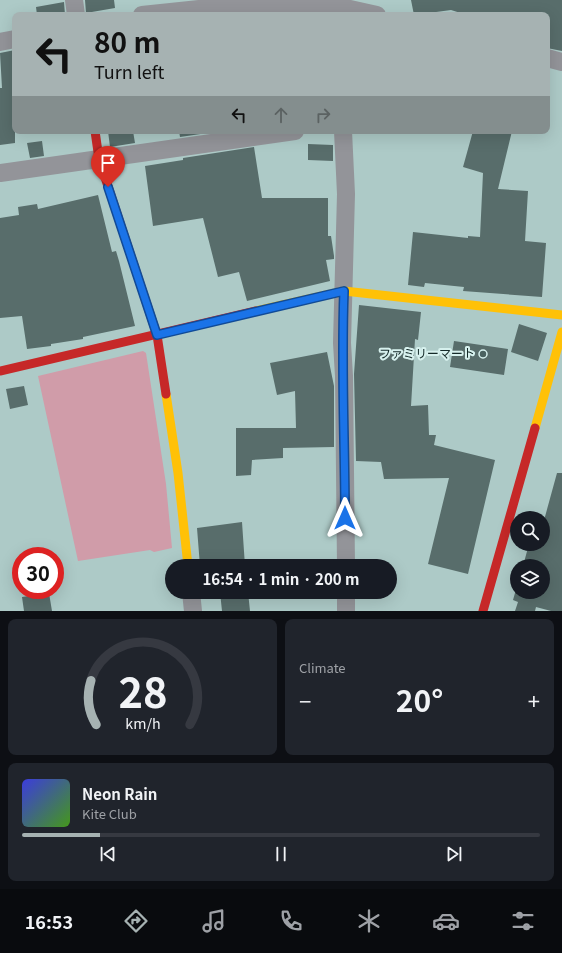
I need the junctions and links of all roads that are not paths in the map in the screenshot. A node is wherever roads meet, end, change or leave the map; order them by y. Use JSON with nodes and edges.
{"nodes":[{"id":1,"x":74,"y":0,"type":"edge"},
{"id":2,"x":240,"y":1,"type":"edge"},
{"id":3,"x":332,"y":7,"type":"edge"},
{"id":4,"x":76,"y":12,"type":"edge"},
{"id":5,"x":170,"y":12,"type":"edge"},
{"id":6,"x":360,"y":12,"type":"edge"},
{"id":7,"x":12,"y":40,"type":"edge"},
{"id":8,"x":0,"y":42,"type":"edge"},
{"id":9,"x":550,"y":59,"type":"edge"},
{"id":10,"x":562,"y":62,"type":"edge"},
{"id":11,"x":95,"y":134,"type":"edge"},
{"id":12,"x":274,"y":134,"type":"edge"},
{"id":13,"x":343,"y":134,"type":"edge"},
{"id":14,"x":99,"y":159,"type":"junction"},
{"id":15,"x":0,"y":173,"type":"edge"},
{"id":16,"x":344,"y":291,"type":"junction"},
{"id":17,"x":562,"y":315,"type":"edge"},
{"id":18,"x":562,"y":332,"type":"edge"},
{"id":19,"x":157,"y":335,"type":"junction"},
{"id":20,"x":0,"y":371,"type":"edge"},
{"id":21,"x":187,"y":559,"type":"edge"},
{"id":22,"x":346,"y":559,"type":"edge"},
{"id":23,"x":192,"y":599,"type":"edge"},
{"id":24,"x":346,"y":599,"type":"edge"},
{"id":25,"x":193,"y":611,"type":"edge"},
{"id":26,"x":346,"y":611,"type":"edge"},
{"id":27,"x":482,"y":611,"type":"edge"}],
"edges":[{"from":1,"to":4,"type":"street"},
{"from":2,"to":3,"type":"street"},
{"from":2,"to":5,"type":"street"},
{"from":3,"to":6,"type":"street"},
{"from":7,"to":8,"type":"street"},
{"from":9,"to":10,"type":"street"},
{"from":11,"to":14,"type":"street"},
{"from":12,"to":14,"type":"street"},
{"from":13,"to":16,"type":"street"},
{"from":14,"to":15,"type":"street"},
{"from":14,"to":19,"type":"street"},
{"from":16,"to":17,"type":"street"},
{"from":16,"to":19,"type":"street"},
{"from":16,"to":22,"type":"street"},
{"from":18,"to":27,"type":"street"},
{"from":19,"to":20,"type":"street"},
{"from":19,"to":21,"type":"street"},
{"from":23,"to":25,"type":"street"},
{"from":24,"to":26,"type":"street"}]}
